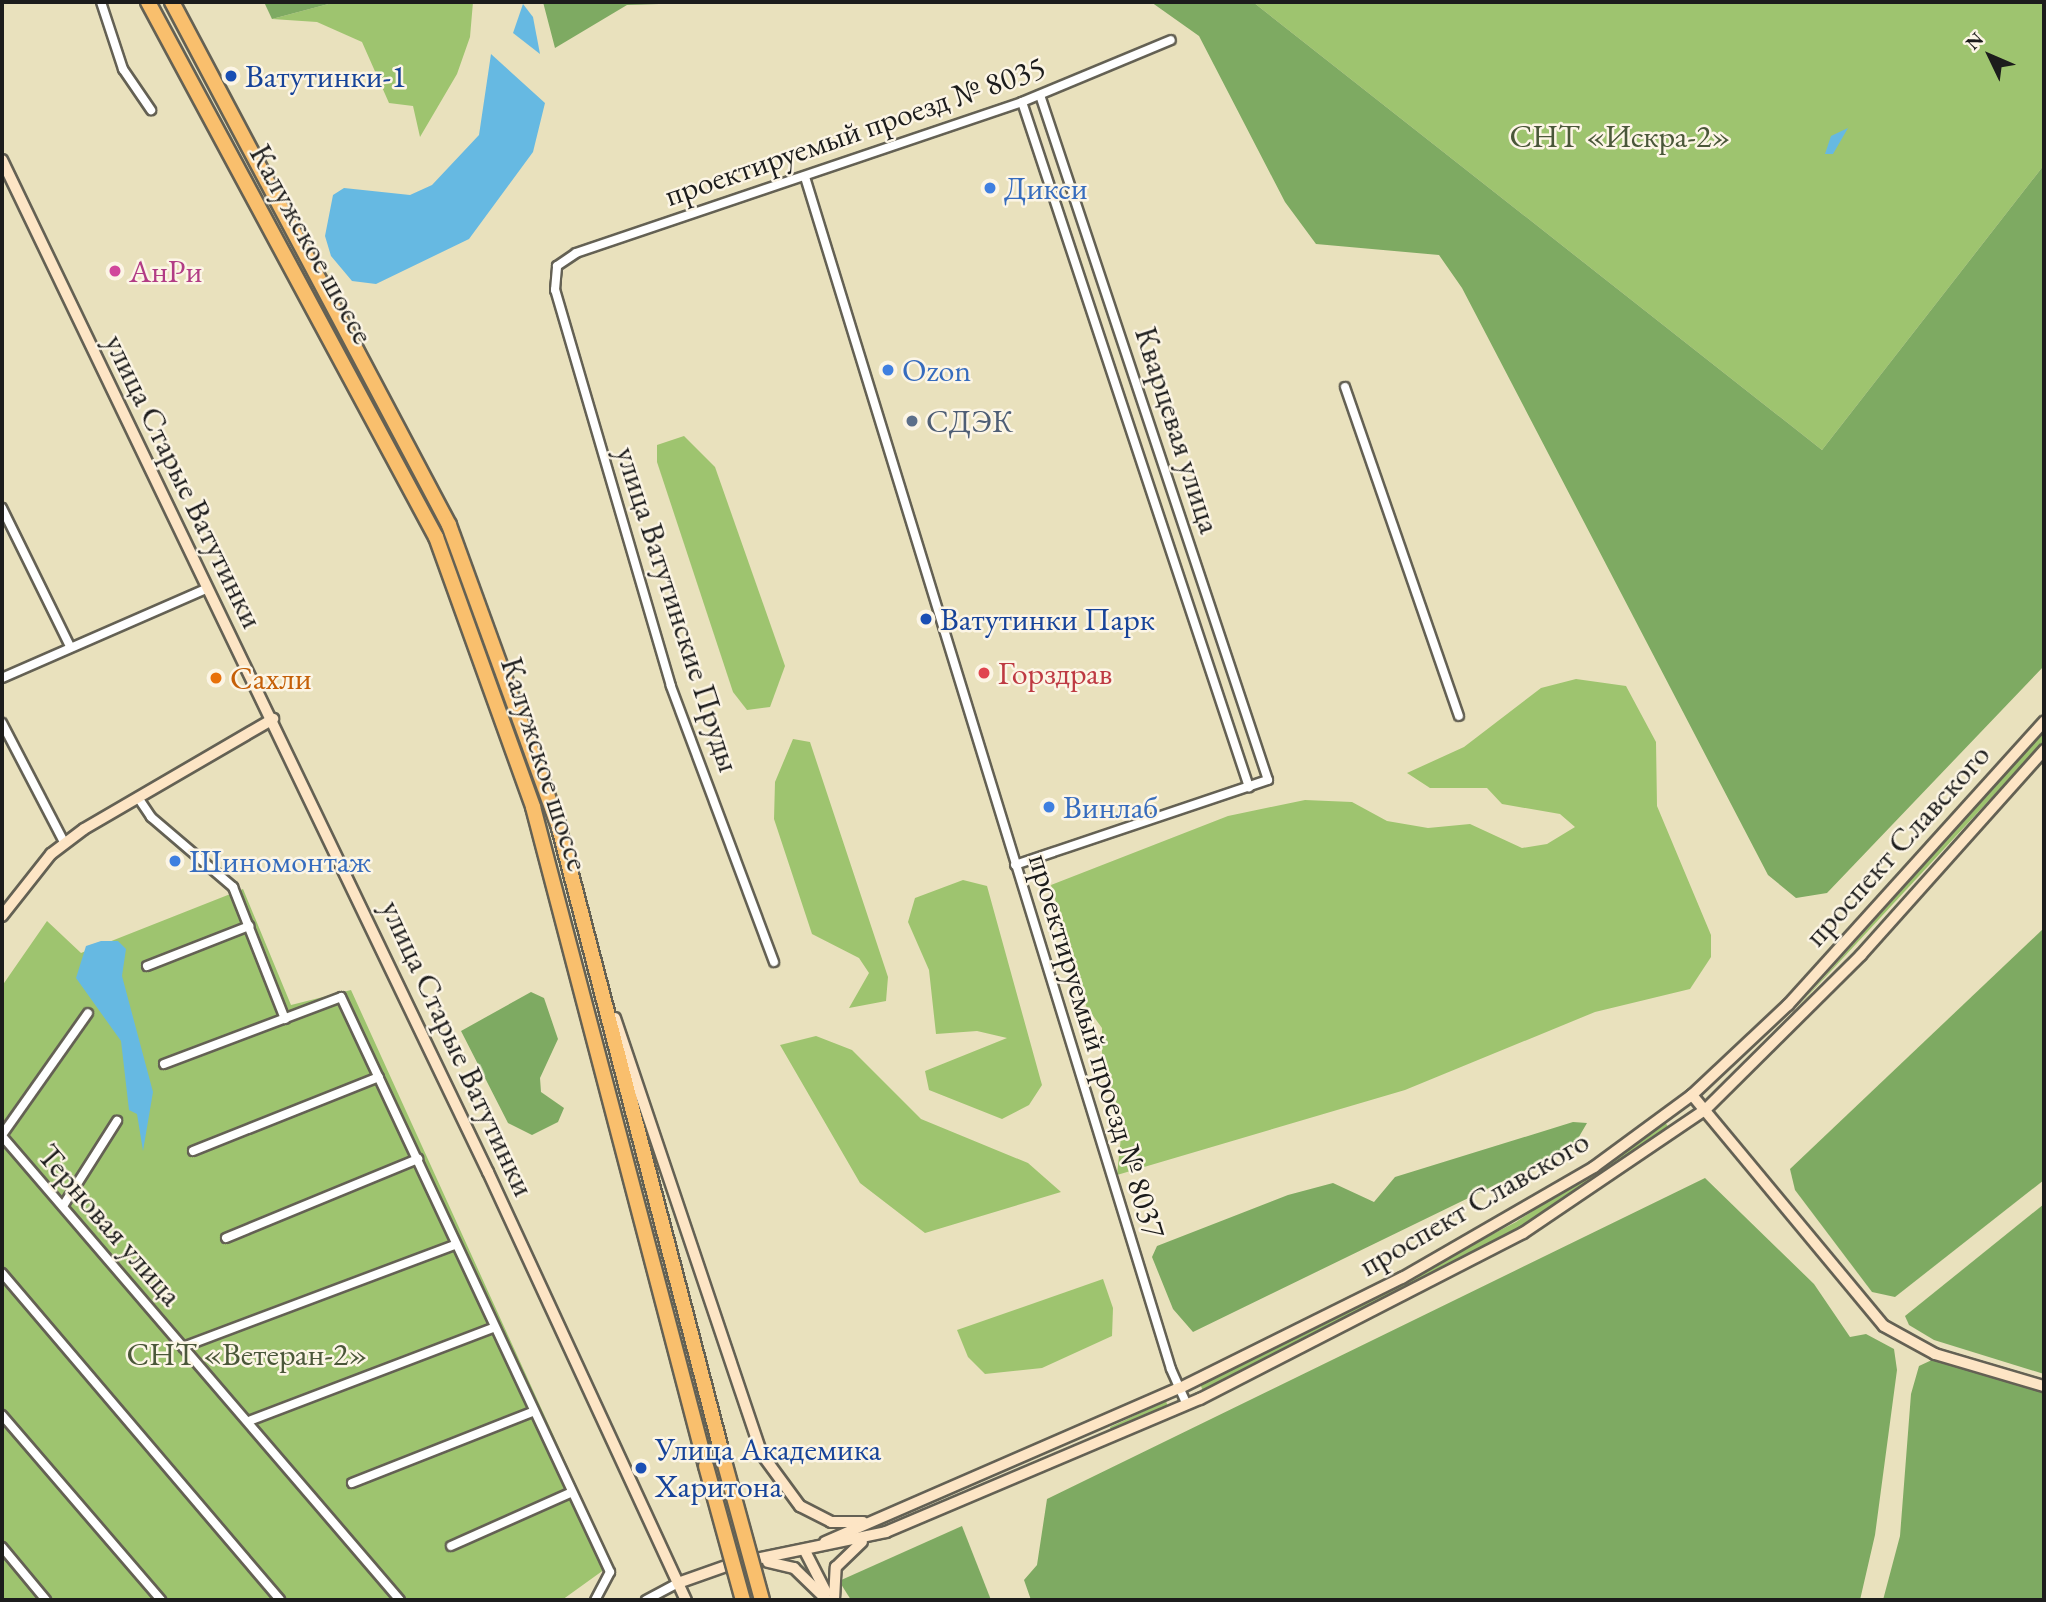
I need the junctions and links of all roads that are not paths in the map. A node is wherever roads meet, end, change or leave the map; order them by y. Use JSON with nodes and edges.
{"nodes":[{"id":1,"x":101,"y":2,"type":"edge"},
{"id":2,"x":148,"y":2,"type":"edge"},
{"id":3,"x":172,"y":2,"type":"edge"},
{"id":4,"x":1171,"y":40,"type":"dead end"},
{"id":5,"x":1040,"y":95,"type":"junction"},
{"id":6,"x":1022,"y":103,"type":"junction"},
{"id":7,"x":151,"y":110,"type":"dead end"},
{"id":8,"x":2,"y":160,"type":"edge"},
{"id":9,"x":805,"y":177,"type":"junction"},
{"id":10,"x":557,"y":266,"type":"joint"},
{"id":11,"x":1345,"y":387,"type":"dead end"},
{"id":12,"x":2,"y":508,"type":"edge"},
{"id":13,"x":206,"y":589,"type":"junction"},
{"id":14,"x":70,"y":646,"type":"junction"},
{"id":15,"x":2,"y":678,"type":"edge"},
{"id":16,"x":1459,"y":716,"type":"dead end"},
{"id":17,"x":273,"y":719,"type":"junction"},
{"id":18,"x":2044,"y":722,"type":"edge"},
{"id":19,"x":2,"y":723,"type":"edge"},
{"id":20,"x":2044,"y":750,"type":"edge"},
{"id":21,"x":1249,"y":787,"type":"junction"},
{"id":22,"x":139,"y":799,"type":"junction"},
{"id":23,"x":65,"y":844,"type":"junction"},
{"id":24,"x":1015,"y":865,"type":"junction"},
{"id":25,"x":2,"y":916,"type":"edge"},
{"id":26,"x":249,"y":926,"type":"junction"},
{"id":27,"x":774,"y":962,"type":"dead end"},
{"id":28,"x":146,"y":966,"type":"dead end"},
{"id":29,"x":597,"y":970,"type":"junction"},
{"id":30,"x":88,"y":1013,"type":"dead end"},
{"id":31,"x":285,"y":1019,"type":"junction"},
{"id":32,"x":164,"y":1064,"type":"dead end"},
{"id":33,"x":379,"y":1077,"type":"junction"},
{"id":34,"x":1726,"y":1091,"type":"junction"},
{"id":35,"x":1692,"y":1094,"type":"junction"},
{"id":36,"x":1705,"y":1110,"type":"junction"},
{"id":37,"x":117,"y":1121,"type":"dead end"},
{"id":38,"x":1678,"y":1132,"type":"junction"},
{"id":39,"x":2,"y":1135,"type":"edge"},
{"id":40,"x":1724,"y":1135,"type":"junction"},
{"id":41,"x":192,"y":1151,"type":"dead end"},
{"id":42,"x":418,"y":1159,"type":"junction"},
{"id":43,"x":63,"y":1206,"type":"junction"},
{"id":44,"x":226,"y":1238,"type":"dead end"},
{"id":45,"x":455,"y":1245,"type":"junction"},
{"id":46,"x":2,"y":1273,"type":"edge"},
{"id":47,"x":493,"y":1328,"type":"junction"},
{"id":48,"x":183,"y":1347,"type":"junction"},
{"id":49,"x":2044,"y":1386,"type":"edge"},
{"id":50,"x":1180,"y":1388,"type":"junction"},
{"id":51,"x":1188,"y":1405,"type":"junction"},
{"id":52,"x":532,"y":1412,"type":"junction"},
{"id":53,"x":2,"y":1415,"type":"edge"},
{"id":54,"x":249,"y":1421,"type":"junction"},
{"id":55,"x":352,"y":1483,"type":"dead end"},
{"id":56,"x":570,"y":1493,"type":"junction"},
{"id":57,"x":873,"y":1521,"type":"junction"},
{"id":58,"x":866,"y":1539,"type":"junction"},
{"id":59,"x":451,"y":1546,"type":"dead end"},
{"id":60,"x":2,"y":1547,"type":"edge"},
{"id":61,"x":805,"y":1551,"type":"junction"},
{"id":62,"x":754,"y":1561,"type":"junction"},
{"id":63,"x":678,"y":1583,"type":"junction"},
{"id":64,"x":46,"y":1600,"type":"edge"},
{"id":65,"x":161,"y":1600,"type":"edge"},
{"id":66,"x":280,"y":1600,"type":"edge"},
{"id":67,"x":400,"y":1600,"type":"edge"},
{"id":68,"x":595,"y":1600,"type":"edge"},
{"id":69,"x":646,"y":1600,"type":"edge"},
{"id":70,"x":686,"y":1600,"type":"edge"},
{"id":71,"x":743,"y":1600,"type":"edge"},
{"id":72,"x":762,"y":1600,"type":"edge"},
{"id":73,"x":830,"y":1600,"type":"edge"}],
"edges":[{"from":1,"to":7,"type":"street"},
{"from":2,"to":71,"type":"highway","name":"Калужское шоссе","bridge":true},
{"from":3,"to":29,"type":"highway","name":"Калужское шоссе"},
{"from":4,"to":5,"type":"street","name":"проектируемый проезд № 8035"},
{"from":5,"to":6,"type":"street","name":"проектируемый проезд № 8035"},
{"from":5,"to":21,"type":"street","name":"Кварцевая улица"},
{"from":6,"to":9,"type":"street","name":"проектируемый проезд № 8035"},
{"from":6,"to":21,"type":"street","name":"Кварцевая улица"},
{"from":8,"to":13,"type":"main road","name":"улица Старые Ватутинки"},
{"from":9,"to":10,"type":"street","name":"проектируемый проезд № 8035"},
{"from":9,"to":24,"type":"street","name":"проектируемый проезд № 8037"},
{"from":10,"to":27,"type":"street","name":"улица Ватутинские Пруды"},
{"from":11,"to":16,"type":"street"},
{"from":12,"to":14,"type":"street"},
{"from":13,"to":14,"type":"street"},
{"from":13,"to":17,"type":"main road","name":"улица Старые Ватутинки"},
{"from":14,"to":15,"type":"street"},
{"from":17,"to":22,"type":"main road"},
{"from":17,"to":63,"type":"main road","name":"улица Старые Ватутинки"},
{"from":18,"to":35,"type":"main road","name":"проспект Славского"},
{"from":19,"to":23,"type":"street"},
{"from":20,"to":34,"type":"main road","name":"проспект Славского"},
{"from":21,"to":24,"type":"street"},
{"from":22,"to":23,"type":"main road"},
{"from":22,"to":26,"type":"street"},
{"from":23,"to":25,"type":"main road"},
{"from":24,"to":50,"type":"street","name":"проектируемый проезд № 8037"},
{"from":26,"to":28,"type":"street"},
{"from":26,"to":31,"type":"street"},
{"from":29,"to":57,"type":"main road"},
{"from":29,"to":72,"type":"highway","name":"Калужское шоссе","bridge":true},
{"from":30,"to":39,"type":"street"},
{"from":31,"to":32,"type":"street"},
{"from":31,"to":33,"type":"street"},
{"from":33,"to":41,"type":"street"},
{"from":33,"to":42,"type":"street"},
{"from":34,"to":36,"type":"main road","name":"проспект Славского"},
{"from":34,"to":40,"type":"main road"},
{"from":35,"to":36,"type":"main road"},
{"from":35,"to":50,"type":"main road","name":"проспект Славского"},
{"from":36,"to":38,"type":"main road","name":"проспект Славского"},
{"from":36,"to":40,"type":"main road"},
{"from":37,"to":43,"type":"street"},
{"from":38,"to":40,"type":"main road"},
{"from":38,"to":51,"type":"main road","name":"проспект Славского"},
{"from":39,"to":43,"type":"street","name":"Терновая улица"},
{"from":40,"to":49,"type":"main road"},
{"from":42,"to":44,"type":"street"},
{"from":42,"to":45,"type":"street"},
{"from":43,"to":48,"type":"street","name":"Терновая улица"},
{"from":45,"to":47,"type":"street"},
{"from":45,"to":48,"type":"street"},
{"from":46,"to":66,"type":"street"},
{"from":47,"to":52,"type":"street"},
{"from":47,"to":54,"type":"street"},
{"from":48,"to":54,"type":"street","name":"Терновая улица"},
{"from":50,"to":51,"type":"street","name":"проектируемый проезд № 8037"},
{"from":50,"to":57,"type":"main road","name":"проспект Славского"},
{"from":51,"to":58,"type":"main road","name":"проспект Славского"},
{"from":52,"to":55,"type":"street"},
{"from":52,"to":56,"type":"street"},
{"from":53,"to":65,"type":"street"},
{"from":54,"to":67,"type":"street","name":"Терновая улица"},
{"from":56,"to":59,"type":"street"},
{"from":56,"to":68,"type":"street"},
{"from":57,"to":61,"type":"main road","name":"проспект Славского"},
{"from":58,"to":61,"type":"main road","name":"проспект Славского"},
{"from":58,"to":73,"type":"main road"},
{"from":60,"to":64,"type":"street"},
{"from":61,"to":62,"type":"main road","name":"проспект Славского"},
{"from":61,"to":73,"type":"main road"},
{"from":62,"to":63,"type":"main road","name":"проспект Славского"},
{"from":62,"to":73,"type":"main road"},
{"from":63,"to":69,"type":"street"},
{"from":63,"to":70,"type":"main road"}]}
